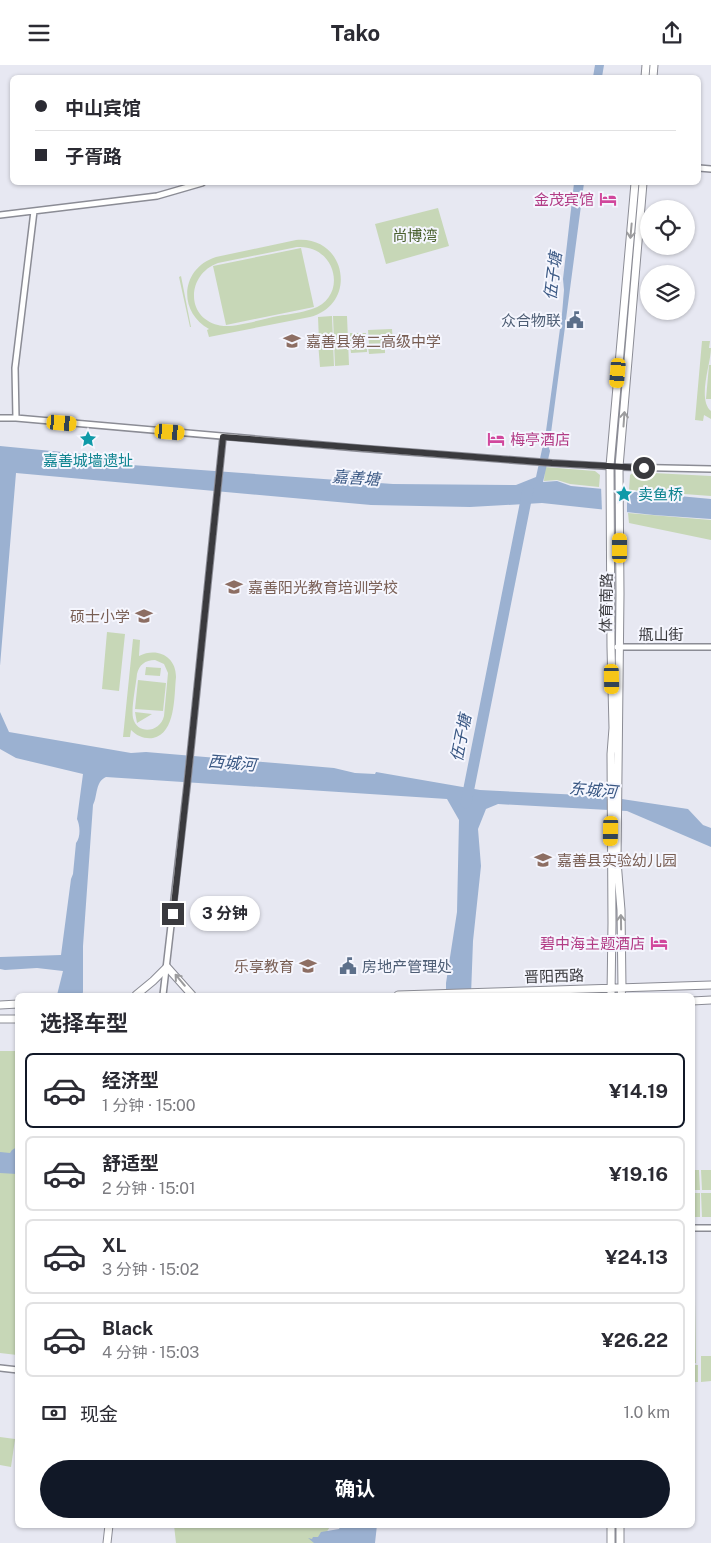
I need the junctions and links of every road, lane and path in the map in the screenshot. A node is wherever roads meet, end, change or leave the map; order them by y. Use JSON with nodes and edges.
{"nodes":[{"id":1,"x":195,"y":185,"type":"edge"},
{"id":2,"x":635,"y":185,"type":"edge"},
{"id":3,"x":643,"y":185,"type":"edge"},
{"id":4,"x":34,"y":211,"type":"junction"},
{"id":5,"x":0,"y":215,"type":"edge"},
{"id":6,"x":0,"y":418,"type":"edge"},
{"id":7,"x":16,"y":418,"type":"junction"},
{"id":8,"x":223,"y":437,"type":"junction"},
{"id":9,"x":610,"y":467,"type":"junction"},
{"id":10,"x":619,"y":467,"type":"junction"},
{"id":11,"x":711,"y":469,"type":"edge"},
{"id":12,"x":611,"y":647,"type":"junction"},
{"id":13,"x":619,"y":647,"type":"junction"},
{"id":14,"x":711,"y":647,"type":"edge"},
{"id":15,"x":614,"y":782,"type":"junction"},
{"id":16,"x":614,"y":831,"type":"junction"},
{"id":17,"x":167,"y":967,"type":"junction"},
{"id":18,"x":711,"y":985,"type":"edge"},
{"id":19,"x":621,"y":991,"type":"edge"},
{"id":20,"x":611,"y":992,"type":"edge"},
{"id":21,"x":138,"y":993,"type":"edge"},
{"id":22,"x":163,"y":993,"type":"edge"},
{"id":23,"x":190,"y":993,"type":"edge"},
{"id":24,"x":457,"y":993,"type":"edge"},
{"id":25,"x":711,"y":1000,"type":"edge"},
{"id":26,"x":695,"y":1001,"type":"edge"},
{"id":27,"x":15,"y":1004,"type":"edge"},
{"id":28,"x":0,"y":1005,"type":"edge"},
{"id":29,"x":0,"y":1019,"type":"edge"},
{"id":30,"x":15,"y":1019,"type":"edge"},
{"id":31,"x":695,"y":1229,"type":"edge"},
{"id":32,"x":711,"y":1229,"type":"edge"},
{"id":33,"x":0,"y":1368,"type":"edge"},
{"id":34,"x":15,"y":1370,"type":"edge"},
{"id":35,"x":109,"y":1528,"type":"edge"},
{"id":36,"x":611,"y":1528,"type":"edge"},
{"id":37,"x":620,"y":1528,"type":"edge"},
{"id":38,"x":107,"y":1543,"type":"edge"},
{"id":39,"x":611,"y":1543,"type":"edge"},
{"id":40,"x":620,"y":1543,"type":"edge"}],
"edges":[{"from":1,"to":4,"type":"street"},
{"from":2,"to":9,"type":"main road","name":"体育南路","one_way":true},
{"from":10,"to":3,"type":"main road","name":"体育南路","one_way":true},
{"from":4,"to":5,"type":"street"},
{"from":4,"to":7,"type":"street"},
{"from":6,"to":7,"type":"street"},
{"from":7,"to":8,"type":"street"},
{"from":8,"to":9,"type":"street"},
{"from":8,"to":17,"type":"street"},
{"from":9,"to":10,"type":"street"},
{"from":9,"to":12,"type":"main road","name":"体育南路"},
{"from":10,"to":11,"type":"street"},
{"from":10,"to":13,"type":"main road","name":"体育南路"},
{"from":12,"to":13,"type":"street","name":"甁山街"},
{"from":12,"to":15,"type":"main road","name":"体育南路"},
{"from":13,"to":14,"type":"street","name":"甁山街"},
{"from":13,"to":15,"type":"main road","name":"体育南路"},
{"from":15,"to":16,"type":"main road","name":"体育南路"},
{"from":19,"to":16,"type":"main road","name":"体育南路","one_way":true},
{"from":16,"to":20,"type":"main road","name":"体育南路"},
{"from":17,"to":21,"type":"main road"},
{"from":17,"to":22,"type":"street"},
{"from":23,"to":17,"type":"main road","one_way":true},
{"from":18,"to":19,"type":"main road","name":"晋阳西路"},
{"from":19,"to":20,"type":"main road","name":"晋阳西路"},
{"from":20,"to":24,"type":"main road","name":"晋阳西路"},
{"from":25,"to":26,"type":"main road"},
{"from":27,"to":28,"type":"main road"},
{"from":29,"to":30,"type":"main road"},
{"from":31,"to":32,"type":"street"},
{"from":33,"to":34,"type":"street"},
{"from":35,"to":38,"type":"main road"},
{"from":36,"to":39,"type":"main road"},
{"from":37,"to":40,"type":"main road"}]}
